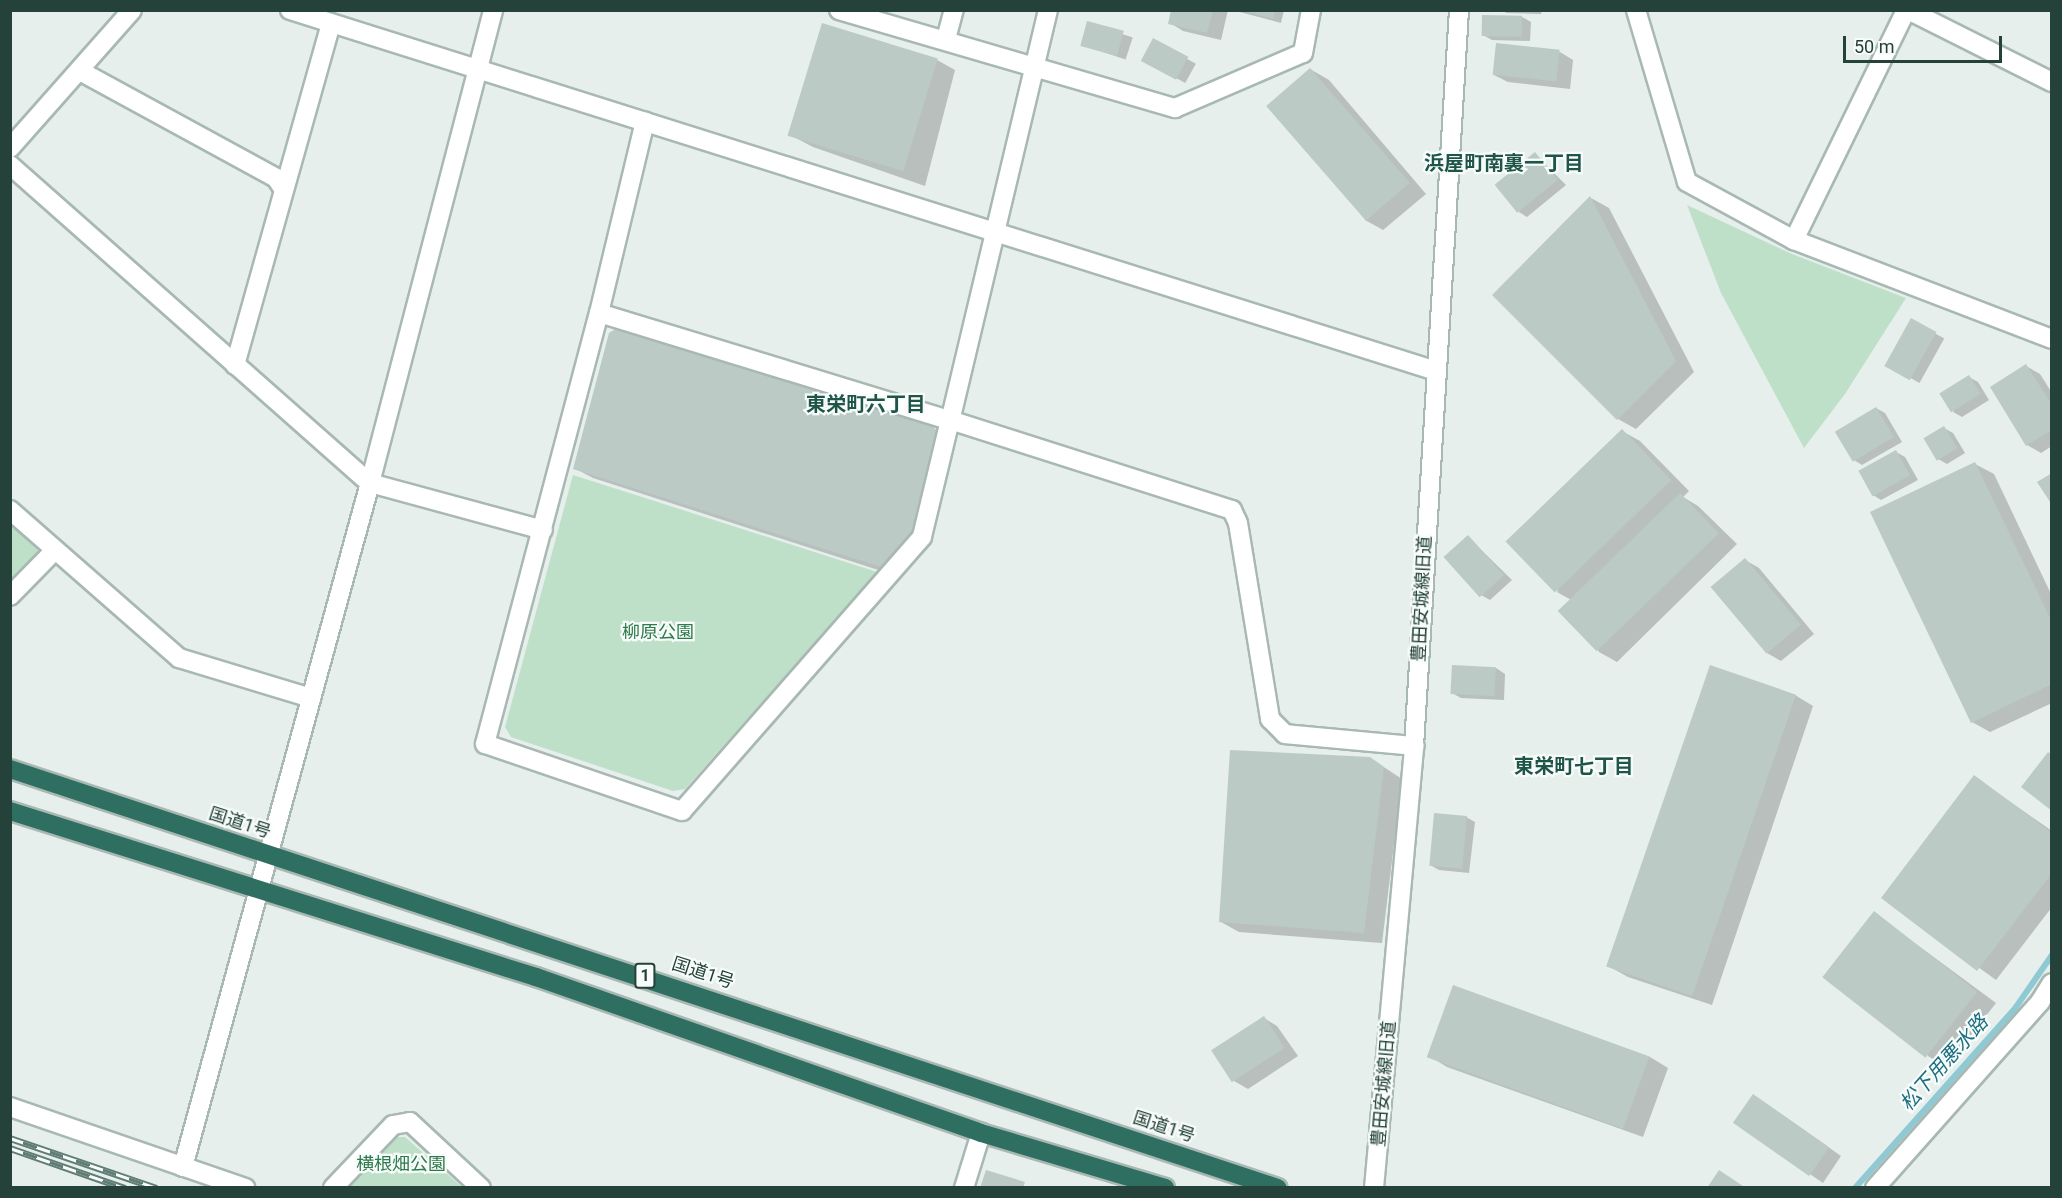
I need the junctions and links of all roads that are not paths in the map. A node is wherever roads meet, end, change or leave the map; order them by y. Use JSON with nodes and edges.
{"nodes":[{"id":1,"x":132,"y":10,"type":"edge"},
{"id":2,"x":290,"y":10,"type":"edge"},
{"id":3,"x":493,"y":10,"type":"edge"},
{"id":4,"x":954,"y":10,"type":"edge"},
{"id":5,"x":1048,"y":10,"type":"edge"},
{"id":6,"x":1311,"y":10,"type":"edge"},
{"id":7,"x":1459,"y":10,"type":"edge"},
{"id":8,"x":1636,"y":10,"type":"edge"},
{"id":9,"x":1907,"y":10,"type":"edge"},
{"id":10,"x":846,"y":12,"type":"edge"},
{"id":11,"x":331,"y":23,"type":"junction"},
{"id":12,"x":946,"y":39,"type":"junction"},
{"id":13,"x":1035,"y":66,"type":"junction"},
{"id":14,"x":480,"y":68,"type":"junction"},
{"id":15,"x":80,"y":71,"type":"junction"},
{"id":16,"x":2052,"y":82,"type":"edge"},
{"id":17,"x":645,"y":121,"type":"junction"},
{"id":18,"x":10,"y":148,"type":"edge"},
{"id":19,"x":10,"y":165,"type":"edge"},
{"id":20,"x":284,"y":190,"type":"junction"},
{"id":21,"x":997,"y":230,"type":"junction"},
{"id":22,"x":1794,"y":240,"type":"junction"},
{"id":23,"x":599,"y":313,"type":"junction"},
{"id":24,"x":2052,"y":339,"type":"edge"},
{"id":25,"x":235,"y":365,"type":"junction"},
{"id":26,"x":1436,"y":371,"type":"junction"},
{"id":27,"x":950,"y":420,"type":"junction"},
{"id":28,"x":370,"y":483,"type":"junction"},
{"id":29,"x":10,"y":510,"type":"edge"},
{"id":30,"x":543,"y":530,"type":"junction"},
{"id":31,"x":54,"y":551,"type":"junction"},
{"id":32,"x":10,"y":596,"type":"edge"},
{"id":33,"x":311,"y":698,"type":"junction"},
{"id":34,"x":1413,"y":746,"type":"junction"},
{"id":35,"x":10,"y":769,"type":"edge"},
{"id":36,"x":10,"y":810,"type":"edge"},
{"id":37,"x":267,"y":854,"type":"junction"},
{"id":38,"x":256,"y":890,"type":"junction"},
{"id":39,"x":2052,"y":983,"type":"edge"},
{"id":40,"x":10,"y":1107,"type":"edge"},
{"id":41,"x":981,"y":1133,"type":"junction"},
{"id":42,"x":183,"y":1167,"type":"junction"},
{"id":43,"x":245,"y":1188,"type":"edge"},
{"id":44,"x":333,"y":1188,"type":"edge"},
{"id":45,"x":481,"y":1188,"type":"edge"},
{"id":46,"x":964,"y":1188,"type":"edge"},
{"id":47,"x":1165,"y":1188,"type":"edge"},
{"id":48,"x":1278,"y":1188,"type":"edge"},
{"id":49,"x":1374,"y":1188,"type":"edge"},
{"id":50,"x":1875,"y":1188,"type":"edge"}],
"edges":[{"from":1,"to":15,"type":"street"},
{"from":2,"to":11,"type":"street"},
{"from":3,"to":14,"type":"street"},
{"from":4,"to":12,"type":"street"},
{"from":5,"to":13,"type":"street"},
{"from":6,"to":13,"type":"street"},
{"from":7,"to":26,"type":"street","name":"豊田安城線旧道"},
{"from":8,"to":22,"type":"street"},
{"from":9,"to":16,"type":"street"},
{"from":9,"to":22,"type":"street"},
{"from":10,"to":12,"type":"street"},
{"from":11,"to":14,"type":"street"},
{"from":11,"to":20,"type":"street"},
{"from":12,"to":13,"type":"street"},
{"from":13,"to":21,"type":"street"},
{"from":14,"to":17,"type":"street"},
{"from":14,"to":28,"type":"street"},
{"from":15,"to":18,"type":"street"},
{"from":15,"to":20,"type":"street"},
{"from":17,"to":21,"type":"street"},
{"from":17,"to":23,"type":"street"},
{"from":19,"to":25,"type":"street"},
{"from":20,"to":25,"type":"street"},
{"from":21,"to":26,"type":"street"},
{"from":21,"to":27,"type":"street"},
{"from":22,"to":24,"type":"street"},
{"from":23,"to":27,"type":"street"},
{"from":23,"to":30,"type":"street"},
{"from":25,"to":28,"type":"street"},
{"from":26,"to":34,"type":"street","name":"豊田安城線旧道"},
{"from":27,"to":30,"type":"street"},
{"from":27,"to":34,"type":"street"},
{"from":28,"to":30,"type":"street"},
{"from":28,"to":33,"type":"street"},
{"from":29,"to":31,"type":"street"},
{"from":31,"to":32,"type":"street"},
{"from":31,"to":33,"type":"street"},
{"from":33,"to":37,"type":"street"},
{"from":34,"to":49,"type":"street","name":"豊田安城線旧道"},
{"from":35,"to":37,"type":"highway","name":"国道1号","number":"1"},
{"from":36,"to":38,"type":"highway","number":"1"},
{"from":37,"to":38,"type":"street"},
{"from":37,"to":48,"type":"highway","name":"国道1号","number":"1"},
{"from":38,"to":41,"type":"highway","number":"1"},
{"from":38,"to":42,"type":"street"},
{"from":39,"to":50,"type":"street"},
{"from":40,"to":42,"type":"street"},
{"from":41,"to":46,"type":"street"},
{"from":41,"to":47,"type":"highway","number":"1"},
{"from":42,"to":43,"type":"street"},
{"from":44,"to":45,"type":"street"}]}
